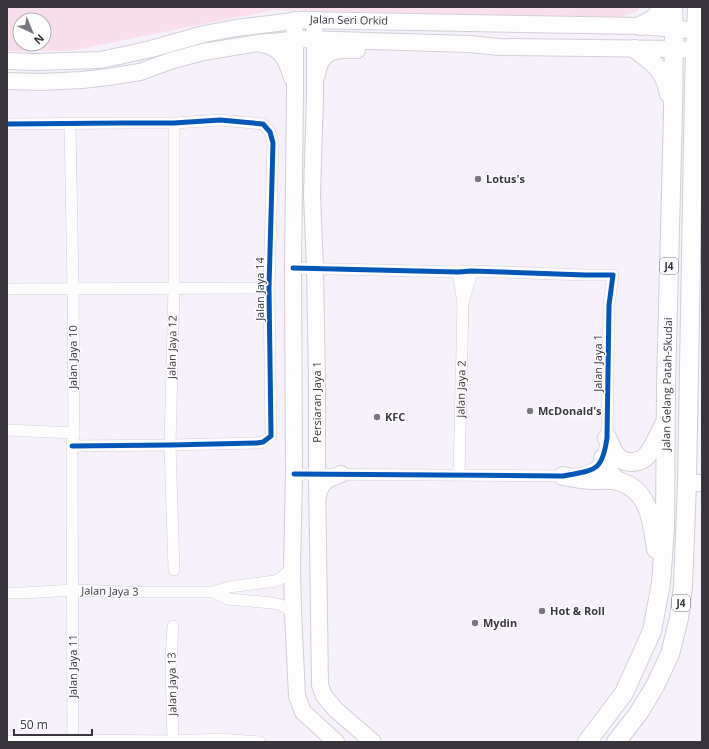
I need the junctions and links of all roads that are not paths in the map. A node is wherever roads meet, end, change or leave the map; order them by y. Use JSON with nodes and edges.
{"nodes":[{"id":1,"x":664,"y":7,"type":"edge"},
{"id":2,"x":673,"y":7,"type":"edge"},
{"id":3,"x":697,"y":7,"type":"edge"},
{"id":4,"x":294,"y":20,"type":"junction"},
{"id":5,"x":314,"y":20,"type":"junction"},
{"id":6,"x":640,"y":26,"type":"junction"},
{"id":7,"x":674,"y":29,"type":"junction"},
{"id":8,"x":699,"y":31,"type":"edge"},
{"id":9,"x":295,"y":39,"type":"junction"},
{"id":10,"x":315,"y":39,"type":"junction"},
{"id":11,"x":258,"y":43,"type":"junction"},
{"id":12,"x":468,"y":44,"type":"junction"},
{"id":13,"x":635,"y":49,"type":"junction"},
{"id":14,"x":674,"y":49,"type":"junction"},
{"id":15,"x":699,"y":51,"type":"edge"},
{"id":16,"x":7,"y":61,"type":"edge"},
{"id":17,"x":698,"y":78,"type":"edge"},
{"id":18,"x":7,"y":81,"type":"edge"},
{"id":19,"x":295,"y":93,"type":"junction"},
{"id":20,"x":315,"y":97,"type":"junction"},
{"id":21,"x":673,"y":112,"type":"junction"},
{"id":22,"x":174,"y":123,"type":"junction"},
{"id":23,"x":7,"y":124,"type":"edge"},
{"id":24,"x":70,"y":124,"type":"junction"},
{"id":25,"x":293,"y":268,"type":"junction"},
{"id":26,"x":315,"y":269,"type":"junction"},
{"id":27,"x":472,"y":271,"type":"junction"},
{"id":28,"x":458,"y":272,"type":"junction"},
{"id":29,"x":174,"y":288,"type":"junction"},
{"id":30,"x":269,"y":288,"type":"junction"},
{"id":31,"x":7,"y":289,"type":"edge"},
{"id":32,"x":73,"y":289,"type":"junction"},
{"id":33,"x":463,"y":303,"type":"junction"},
{"id":34,"x":667,"y":420,"type":"junction"},
{"id":35,"x":7,"y":430,"type":"edge"},
{"id":36,"x":74,"y":433,"type":"junction"},
{"id":37,"x":607,"y":438,"type":"junction"},
{"id":38,"x":170,"y":445,"type":"junction"},
{"id":39,"x":72,"y":446,"type":"junction"},
{"id":40,"x":602,"y":458,"type":"junction"},
{"id":41,"x":294,"y":474,"type":"junction"},
{"id":42,"x":317,"y":474,"type":"junction"},
{"id":43,"x":341,"y":474,"type":"junction"},
{"id":44,"x":459,"y":475,"type":"junction"},
{"id":45,"x":563,"y":476,"type":"junction"},
{"id":46,"x":617,"y":481,"type":"junction"},
{"id":47,"x":694,"y":483,"type":"edge"},
{"id":48,"x":317,"y":500,"type":"junction"},
{"id":49,"x":292,"y":568,"type":"junction"},
{"id":50,"x":174,"y":570,"type":"dead end"},
{"id":51,"x":661,"y":583,"type":"junction"},
{"id":52,"x":73,"y":590,"type":"junction"},
{"id":53,"x":214,"y":592,"type":"junction"},
{"id":54,"x":7,"y":593,"type":"edge"},
{"id":55,"x":293,"y":612,"type":"junction"},
{"id":56,"x":172,"y":626,"type":"dead end"},
{"id":57,"x":7,"y":741,"type":"edge"},
{"id":58,"x":73,"y":741,"type":"edge"},
{"id":59,"x":173,"y":742,"type":"edge"},
{"id":60,"x":260,"y":742,"type":"edge"},
{"id":61,"x":336,"y":742,"type":"edge"},
{"id":62,"x":373,"y":742,"type":"edge"},
{"id":63,"x":587,"y":742,"type":"edge"},
{"id":64,"x":616,"y":742,"type":"edge"}],
"edges":[{"from":1,"to":6,"type":"main road"},
{"from":2,"to":7,"type":"main road","name":"Jalan Gelang Patah-Skudai"},
{"from":3,"to":8,"type":"main road","name":"Jalan Gelang Patah-Skudai","number":"J4"},
{"from":4,"to":5,"type":"main road","name":"Jalan Seri Orkid"},
{"from":4,"to":9,"type":"main road","name":"Persiaran Jaya 1"},
{"from":4,"to":16,"type":"main road","name":"Jalan Seri Orkid"},
{"from":5,"to":6,"type":"main road","name":"Jalan Seri Orkid"},
{"from":5,"to":10,"type":"main road","name":"Persiaran Jaya 1"},
{"from":6,"to":7,"type":"main road","name":"Jalan Seri Orkid"},
{"from":7,"to":8,"type":"main road","name":"Jalan Seri Orkid"},
{"from":7,"to":14,"type":"main road","name":"Jalan Gelang Patah-Skudai","number":"J4"},
{"from":8,"to":15,"type":"main road","name":"Jalan Gelang Patah-Skudai","number":"J4"},
{"from":9,"to":10,"type":"main road","name":"Jalan Seri Orkid"},
{"from":9,"to":11,"type":"main road","name":"Jalan Seri Orkid"},
{"from":9,"to":19,"type":"main road","name":"Persiaran Jaya 1"},
{"from":10,"to":12,"type":"main road","name":"Jalan Seri Orkid"},
{"from":10,"to":20,"type":"main road","name":"Persiaran Jaya 1"},
{"from":11,"to":18,"type":"main road","name":"Jalan Seri Orkid"},
{"from":11,"to":19,"type":"main road"},
{"from":12,"to":13,"type":"main road","name":"Jalan Seri Orkid"},
{"from":12,"to":20,"type":"main road"},
{"from":13,"to":14,"type":"main road","name":"Jalan Seri Orkid"},
{"from":13,"to":21,"type":"main road"},
{"from":14,"to":15,"type":"main road","name":"Jalan Seri Orkid"},
{"from":14,"to":21,"type":"main road","name":"Jalan Gelang Patah-Skudai","number":"J4"},
{"from":15,"to":17,"type":"main road","name":"Jalan Gelang Patah-Skudai","number":"J4"},
{"from":17,"to":47,"type":"main road","name":"Jalan Gelang Patah-Skudai","number":"J4"},
{"from":19,"to":25,"type":"main road","name":"Persiaran Jaya 1"},
{"from":20,"to":26,"type":"main road","name":"Persiaran Jaya 1"},
{"from":21,"to":34,"type":"main road","name":"Jalan Gelang Patah-Skudai","number":"J4"},
{"from":22,"to":24,"type":"street"},
{"from":22,"to":29,"type":"street","name":"Jalan Jaya 12"},
{"from":22,"to":30,"type":"street","name":"Jalan Jaya 14"},
{"from":23,"to":24,"type":"street"},
{"from":24,"to":32,"type":"street","name":"Jalan Jaya 10"},
{"from":25,"to":26,"type":"street","name":"Jalan Jaya 1"},
{"from":25,"to":41,"type":"main road","name":"Persiaran Jaya 1"},
{"from":26,"to":28,"type":"street","name":"Jalan Jaya 1"},
{"from":26,"to":42,"type":"main road","name":"Persiaran Jaya 1"},
{"from":27,"to":28,"type":"street","name":"Jalan Jaya 1"},
{"from":27,"to":33,"type":"street","name":"Jalan Jaya 2"},
{"from":27,"to":37,"type":"street","name":"Jalan Jaya 1"},
{"from":28,"to":33,"type":"street","name":"Jalan Jaya 2"},
{"from":29,"to":30,"type":"street"},
{"from":29,"to":32,"type":"street"},
{"from":29,"to":38,"type":"street","name":"Jalan Jaya 12"},
{"from":30,"to":38,"type":"street","name":"Jalan Jaya 14"},
{"from":31,"to":32,"type":"street"},
{"from":32,"to":36,"type":"street","name":"Jalan Jaya 10"},
{"from":33,"to":44,"type":"street","name":"Jalan Jaya 2"},
{"from":34,"to":37,"type":"main road"},
{"from":34,"to":51,"type":"main road","name":"Jalan Gelang Patah-Skudai","number":"J4"},
{"from":35,"to":36,"type":"street"},
{"from":36,"to":39,"type":"street","name":"Jalan Jaya 10"},
{"from":37,"to":40,"type":"street","name":"Jalan Jaya 1"},
{"from":38,"to":39,"type":"street"},
{"from":38,"to":50,"type":"street","name":"Jalan Jaya 12"},
{"from":39,"to":52,"type":"street","name":"Jalan Jaya 10"},
{"from":40,"to":45,"type":"street"},
{"from":40,"to":46,"type":"main road"},
{"from":41,"to":42,"type":"street"},
{"from":41,"to":49,"type":"main road","name":"Persiaran Jaya 1"},
{"from":42,"to":43,"type":"street"},
{"from":42,"to":48,"type":"main road","name":"Persiaran Jaya 1"},
{"from":43,"to":44,"type":"street"},
{"from":43,"to":48,"type":"main road"},
{"from":44,"to":45,"type":"street"},
{"from":45,"to":46,"type":"main road"},
{"from":46,"to":51,"type":"main road"},
{"from":47,"to":64,"type":"main road","name":"Jalan Gelang Patah-Skudai","number":"J4"},
{"from":48,"to":62,"type":"main road","name":"Persiaran Jaya 1"},
{"from":49,"to":53,"type":"street"},
{"from":49,"to":55,"type":"main road","name":"Persiaran Jaya 1"},
{"from":51,"to":63,"type":"main road","name":"Jalan Gelang Patah-Skudai","number":"J4"},
{"from":52,"to":53,"type":"street","name":"Jalan Jaya 3"},
{"from":52,"to":54,"type":"street","name":"Jalan Jaya 3"},
{"from":52,"to":58,"type":"street","name":"Jalan Jaya 11"},
{"from":53,"to":55,"type":"street"},
{"from":55,"to":61,"type":"main road","name":"Persiaran Jaya 1"},
{"from":56,"to":59,"type":"street","name":"Jalan Jaya 13"},
{"from":57,"to":58,"type":"street"},
{"from":58,"to":59,"type":"street"},
{"from":59,"to":60,"type":"street"}]}
